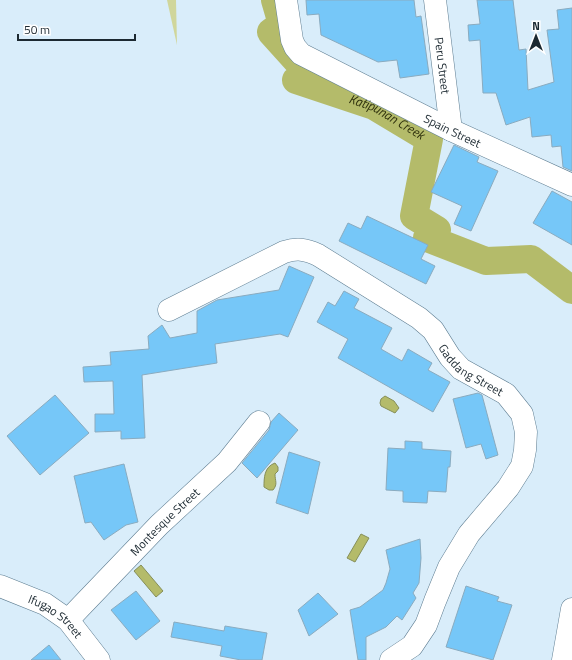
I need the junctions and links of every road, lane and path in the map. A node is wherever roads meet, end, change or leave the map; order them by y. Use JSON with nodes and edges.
{"nodes":[{"id":1,"x":286,"y":0,"type":"edge"},
{"id":2,"x":435,"y":0,"type":"edge"},
{"id":3,"x":451,"y":130,"type":"junction"},
{"id":4,"x":572,"y":185,"type":"edge"},
{"id":5,"x":169,"y":310,"type":"dead end"},
{"id":6,"x":259,"y":422,"type":"dead end"},
{"id":7,"x":0,"y":586,"type":"edge"},
{"id":8,"x":572,"y":609,"type":"edge"},
{"id":9,"x":68,"y":620,"type":"junction"},
{"id":10,"x":99,"y":660,"type":"edge"},
{"id":11,"x":391,"y":660,"type":"edge"},
{"id":12,"x":563,"y":660,"type":"edge"}],
"edges":[{"from":1,"to":3,"type":"street","name":"Spain Street"},
{"from":2,"to":3,"type":"street","name":"Peru Street"},
{"from":3,"to":4,"type":"street","name":"Spain Street"},
{"from":5,"to":11,"type":"street","name":"Gaddang Street"},
{"from":6,"to":9,"type":"street","name":"Montesque Street"},
{"from":7,"to":9,"type":"street","name":"Ifugao Street"},
{"from":8,"to":12,"type":"street"},
{"from":9,"to":10,"type":"street","name":"Ifugao Street"}]}
